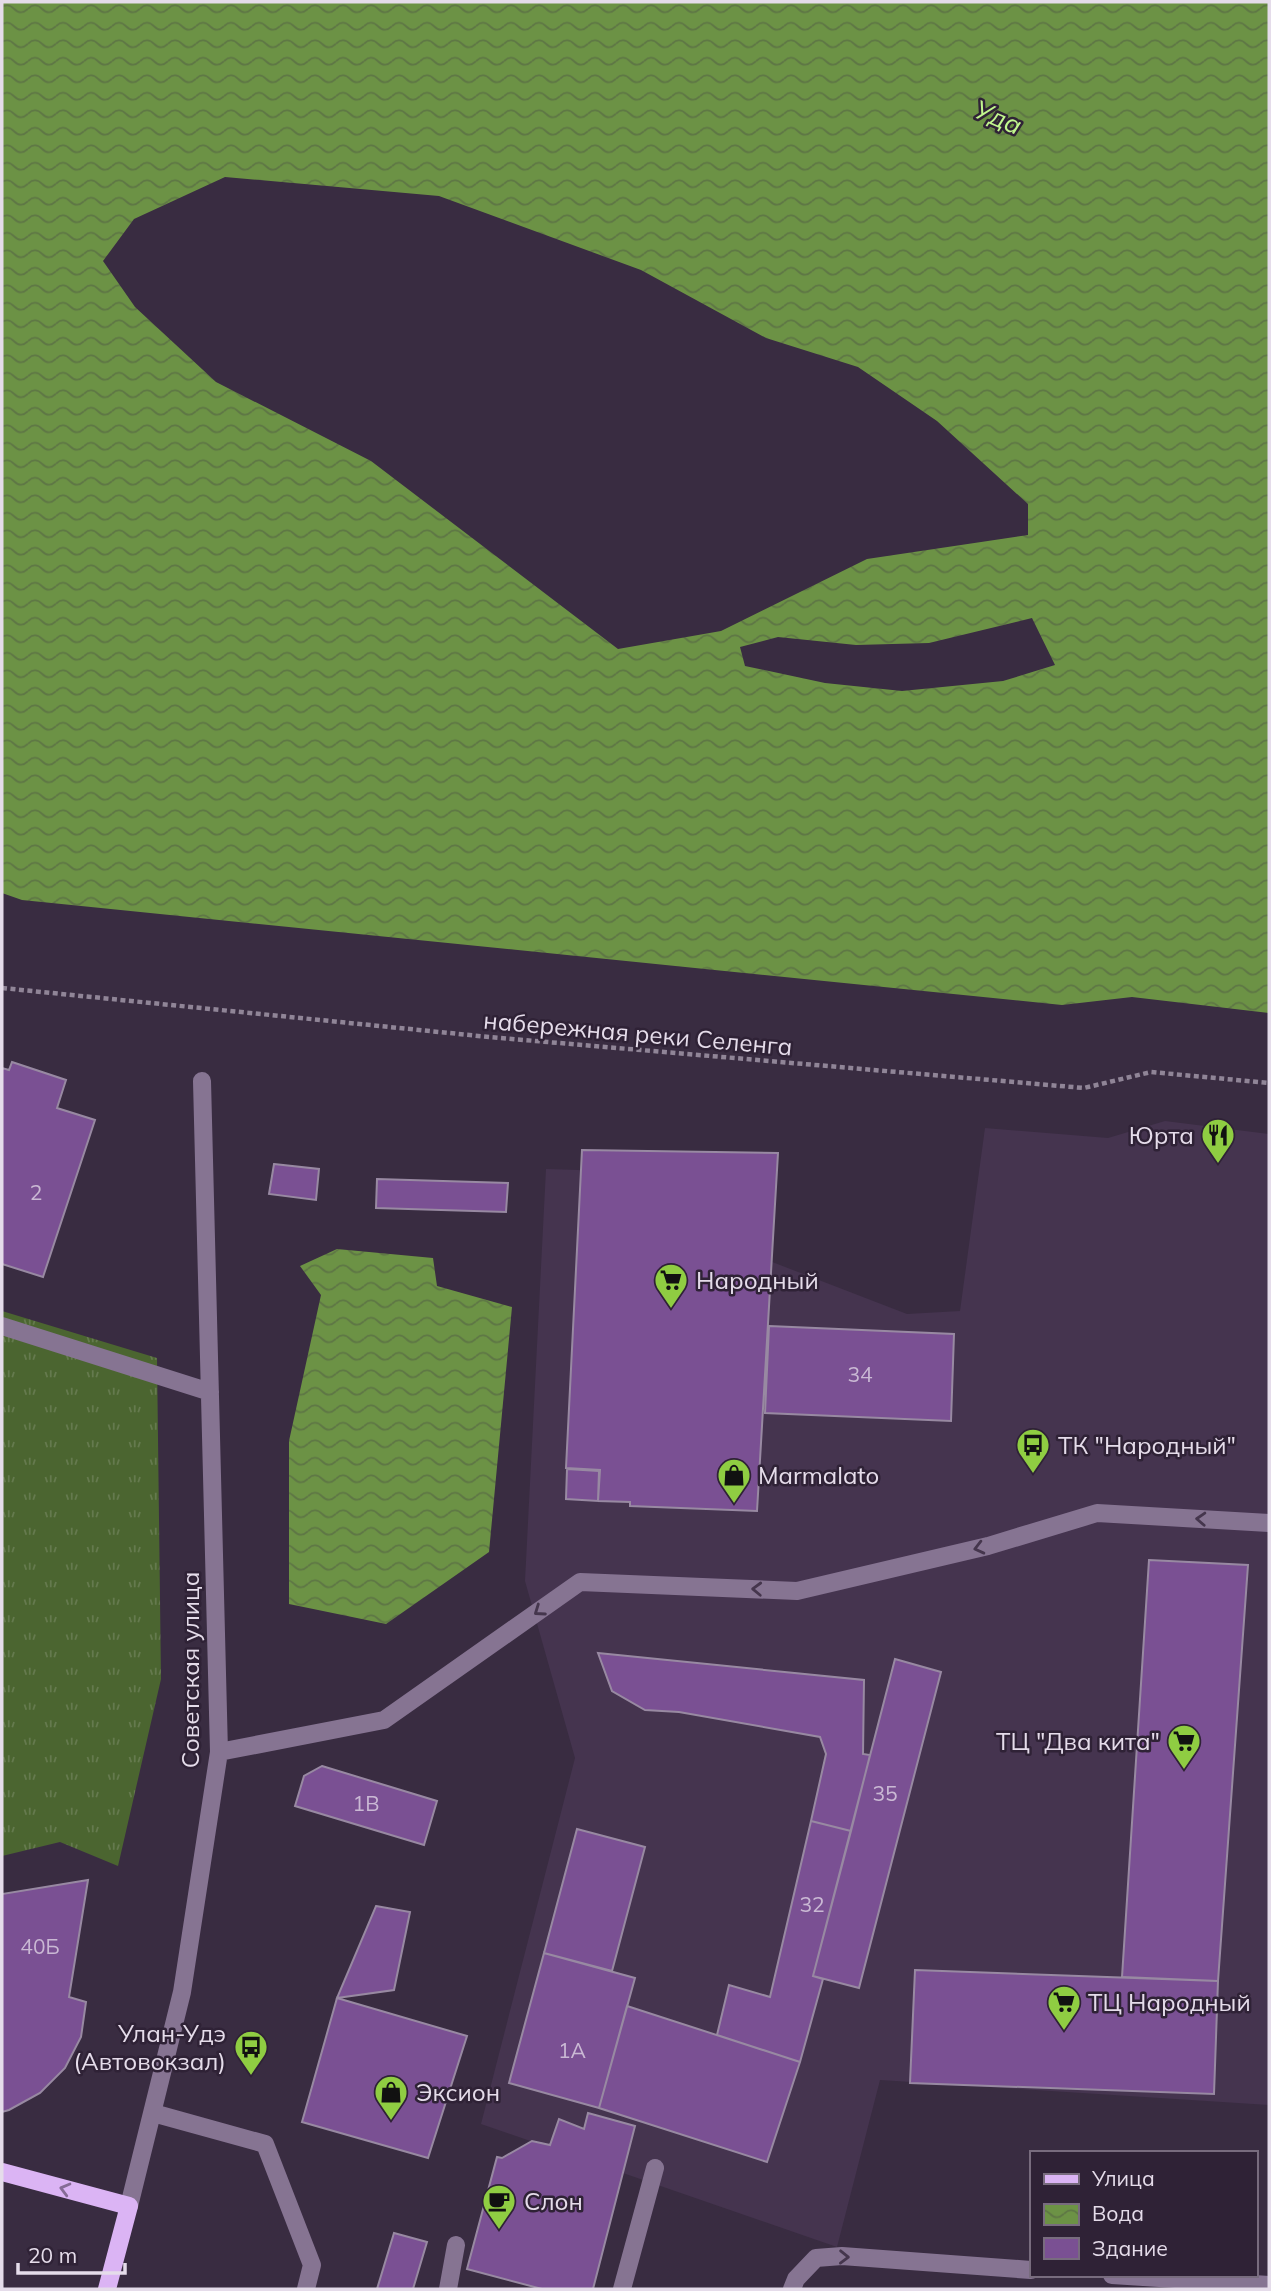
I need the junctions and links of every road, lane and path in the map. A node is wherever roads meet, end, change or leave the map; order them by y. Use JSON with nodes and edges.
{"nodes":[{"id":1,"x":2,"y":988,"type":"edge"},
{"id":2,"x":202,"y":1081,"type":"dead end"},
{"id":3,"x":1269,"y":1083,"type":"edge"},
{"id":4,"x":2,"y":1326,"type":"edge"},
{"id":5,"x":210,"y":1392,"type":"junction"},
{"id":6,"x":1269,"y":1523,"type":"edge"},
{"id":7,"x":219,"y":1752,"type":"junction"},
{"id":8,"x":153,"y":2113,"type":"junction"},
{"id":9,"x":655,"y":2168,"type":"dead end"},
{"id":10,"x":2,"y":2172,"type":"edge"},
{"id":11,"x":129,"y":2206,"type":"junction"},
{"id":12,"x":456,"y":2245,"type":"dead end"},
{"id":13,"x":1030,"y":2270,"type":"edge"},
{"id":14,"x":1141,"y":2277,"type":"edge"},
{"id":15,"x":1269,"y":2286,"type":"edge"},
{"id":16,"x":107,"y":2289,"type":"edge"},
{"id":17,"x":306,"y":2289,"type":"edge"},
{"id":18,"x":448,"y":2289,"type":"edge"},
{"id":19,"x":622,"y":2289,"type":"edge"},
{"id":20,"x":792,"y":2289,"type":"edge"}],
"edges":[{"from":1,"to":3,"type":"path","name":"набережная реки Селенга"},
{"from":2,"to":5,"type":"street","name":"Советская улица"},
{"from":4,"to":5,"type":"street"},
{"from":5,"to":7,"type":"street","name":"Советская улица"},
{"from":6,"to":7,"type":"street","one_way":true},
{"from":7,"to":8,"type":"street","name":"Советская улица"},
{"from":8,"to":11,"type":"street","name":"Советская улица"},
{"from":8,"to":17,"type":"street"},
{"from":9,"to":19,"type":"street"},
{"from":11,"to":10,"type":"main road","one_way":true},
{"from":11,"to":16,"type":"main road","name":"Советская улица"},
{"from":12,"to":18,"type":"street"},
{"from":20,"to":13,"type":"street","one_way":true},
{"from":14,"to":15,"type":"street"}]}
